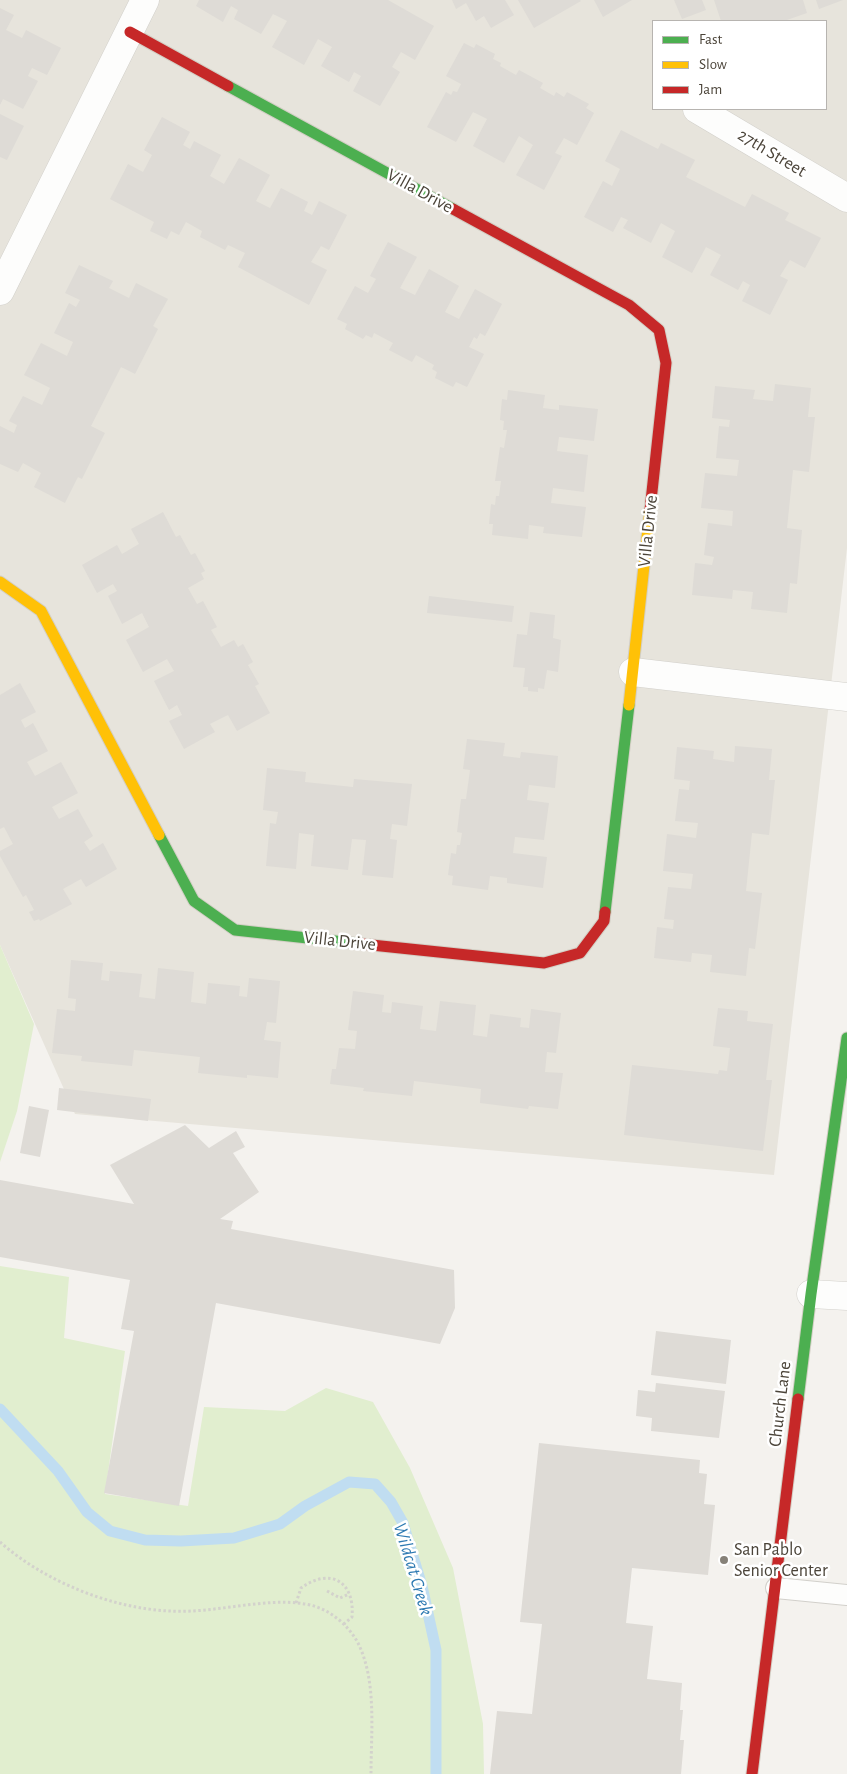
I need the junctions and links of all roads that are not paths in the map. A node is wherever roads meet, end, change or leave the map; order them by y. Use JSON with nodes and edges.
{"nodes":[{"id":1,"x":145,"y":0,"type":"edge"},
{"id":2,"x":130,"y":32,"type":"junction"},
{"id":3,"x":699,"y":110,"type":"edge"},
{"id":4,"x":847,"y":198,"type":"edge"},
{"id":5,"x":0,"y":291,"type":"edge"},
{"id":6,"x":0,"y":582,"type":"edge"},
{"id":7,"x":634,"y":672,"type":"junction"},
{"id":8,"x":847,"y":697,"type":"edge"},
{"id":9,"x":847,"y":1038,"type":"edge"},
{"id":10,"x":811,"y":1294,"type":"junction"},
{"id":11,"x":847,"y":1296,"type":"edge"},
{"id":12,"x":776,"y":1588,"type":"junction"},
{"id":13,"x":847,"y":1595,"type":"edge"},
{"id":14,"x":758,"y":1773,"type":"edge"}],
"edges":[{"from":1,"to":2,"type":"street"},
{"from":2,"to":5,"type":"street"},
{"from":2,"to":7,"type":"street","name":"Villa Drive"},
{"from":3,"to":4,"type":"street","name":"27th Street"},
{"from":6,"to":7,"type":"street","name":"Villa Drive"},
{"from":7,"to":8,"type":"street"},
{"from":9,"to":10,"type":"street","name":"Church Lane"},
{"from":10,"to":11,"type":"street"},
{"from":10,"to":12,"type":"street","name":"Church Lane"},
{"from":12,"to":13,"type":"lane"},
{"from":12,"to":14,"type":"street","name":"Church Lane"}]}
